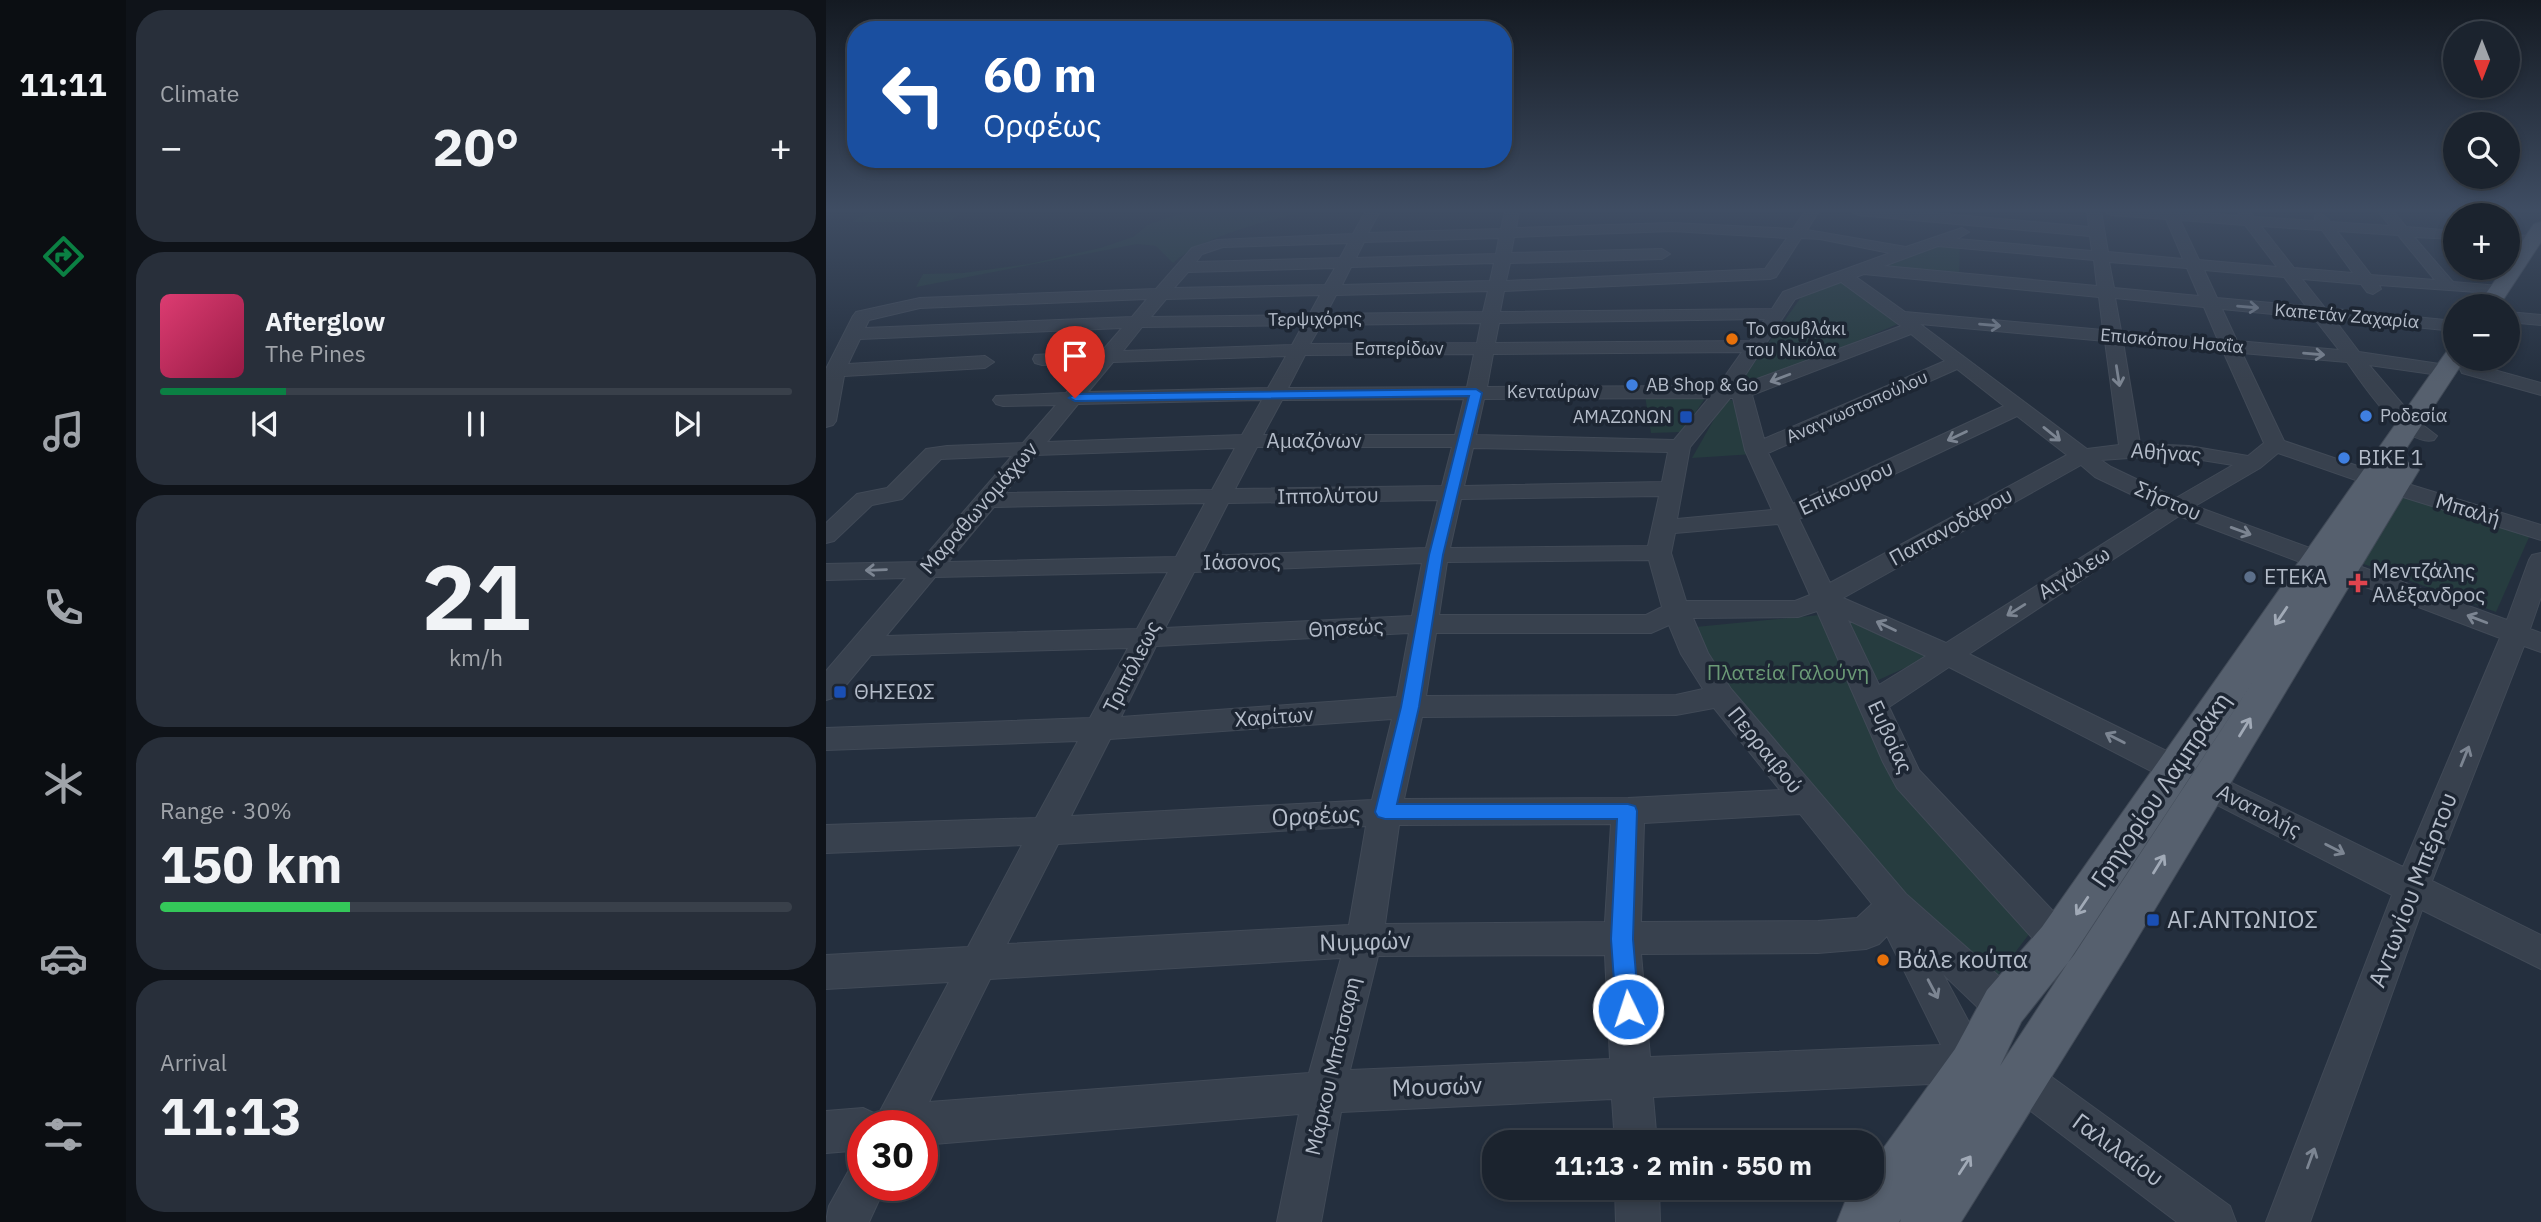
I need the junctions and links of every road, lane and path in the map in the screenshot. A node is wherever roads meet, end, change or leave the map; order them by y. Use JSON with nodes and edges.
{"nodes":[{"id":1,"x":1183,"y":268,"type":"edge"},
{"id":2,"x":1341,"y":268,"type":"edge"},
{"id":3,"x":1500,"y":268,"type":"edge"},
{"id":4,"x":1657,"y":268,"type":"edge"},
{"id":5,"x":1774,"y":268,"type":"edge"},
{"id":6,"x":1863,"y":268,"type":"joint"},
{"id":7,"x":1965,"y":268,"type":"edge"},
{"id":8,"x":2102,"y":268,"type":"edge"},
{"id":9,"x":2197,"y":268,"type":"edge"},
{"id":10,"x":2238,"y":268,"type":"edge"},
{"id":11,"x":2286,"y":268,"type":"edge"},
{"id":12,"x":2357,"y":268,"type":"edge"},
{"id":13,"x":2433,"y":268,"type":"edge"},
{"id":14,"x":2521,"y":268,"type":"edge"},
{"id":15,"x":2290,"y":273,"type":"junction"},
{"id":16,"x":1770,"y":274,"type":"junction"},
{"id":17,"x":1841,"y":276,"type":"junction"},
{"id":18,"x":2365,"y":279,"type":"junction"},
{"id":19,"x":1497,"y":286,"type":"junction"},
{"id":20,"x":2448,"y":286,"type":"junction"},
{"id":21,"x":1329,"y":290,"type":"junction"},
{"id":22,"x":1965,"y":290,"type":"junction"},
{"id":23,"x":2107,"y":293,"type":"junction"},
{"id":24,"x":2473,"y":294,"type":"edge"},
{"id":25,"x":2503,"y":294,"type":"edge"},
{"id":26,"x":1161,"y":295,"type":"junction"},
{"id":27,"x":1062,"y":296,"type":"junction"},
{"id":28,"x":1789,"y":296,"type":"junction"},
{"id":29,"x":1649,"y":297,"type":"junction"},
{"id":30,"x":2212,"y":303,"type":"junction"},
{"id":31,"x":2319,"y":313,"type":"junction"},
{"id":32,"x":867,"y":314,"type":"joint"},
{"id":33,"x":1777,"y":314,"type":"junction"},
{"id":34,"x":1491,"y":317,"type":"junction"},
{"id":35,"x":2520,"y":318,"type":"edge"},
{"id":36,"x":1316,"y":319,"type":"junction"},
{"id":37,"x":2541,"y":320,"type":"edge"},
{"id":38,"x":2397,"y":321,"type":"junction"},
{"id":39,"x":1905,"y":322,"type":"junction"},
{"id":40,"x":1962,"y":322,"type":"junction"},
{"id":41,"x":1138,"y":323,"type":"junction"},
{"id":42,"x":2443,"y":325,"type":"edge"},
{"id":43,"x":1031,"y":327,"type":"junction"},
{"id":44,"x":854,"y":334,"type":"junction"},
{"id":45,"x":2112,"y":336,"type":"junction"},
{"id":46,"x":1756,"y":346,"type":"junction"},
{"id":47,"x":2231,"y":346,"type":"junction"},
{"id":48,"x":1649,"y":347,"type":"junction"},
{"id":49,"x":1484,"y":349,"type":"junction"},
{"id":50,"x":1298,"y":350,"type":"junction"},
{"id":51,"x":1107,"y":357,"type":"junction"},
{"id":52,"x":2354,"y":357,"type":"junction"},
{"id":53,"x":1042,"y":359,"type":"dead end"},
{"id":54,"x":985,"y":362,"type":"dead end"},
{"id":55,"x":1958,"y":362,"type":"junction"},
{"id":56,"x":2443,"y":362,"type":"edge"},
{"id":57,"x":2457,"y":371,"type":"edge"},
{"id":58,"x":2486,"y":371,"type":"edge"},
{"id":59,"x":831,"y":373,"type":"edge"},
{"id":60,"x":1654,"y":380,"type":"junction"},
{"id":61,"x":2541,"y":389,"type":"edge"},
{"id":62,"x":1732,"y":392,"type":"junction"},
{"id":63,"x":1476,"y":393,"type":"junction"},
{"id":64,"x":1277,"y":394,"type":"junction"},
{"id":65,"x":1075,"y":398,"type":"junction"},
{"id":66,"x":1003,"y":400,"type":"dead end"},
{"id":67,"x":2019,"y":407,"type":"junction"},
{"id":68,"x":826,"y":421,"type":"edge"},
{"id":69,"x":2417,"y":429,"type":"junction"},
{"id":70,"x":1250,"y":441,"type":"junction"},
{"id":71,"x":1464,"y":441,"type":"junction"},
{"id":72,"x":2275,"y":445,"type":"junction"},
{"id":73,"x":1680,"y":446,"type":"junction"},
{"id":74,"x":1032,"y":447,"type":"junction"},
{"id":75,"x":1756,"y":450,"type":"junction"},
{"id":76,"x":2130,"y":450,"type":"junction"},
{"id":77,"x":2080,"y":457,"type":"junction"},
{"id":78,"x":2252,"y":463,"type":"junction"},
{"id":79,"x":2384,"y":483,"type":"junction"},
{"id":80,"x":1671,"y":489,"type":"junction"},
{"id":81,"x":1451,"y":494,"type":"junction"},
{"id":82,"x":1219,"y":498,"type":"junction"},
{"id":83,"x":985,"y":500,"type":"junction"},
{"id":84,"x":2177,"y":507,"type":"junction"},
{"id":85,"x":1786,"y":516,"type":"junction"},
{"id":86,"x":1663,"y":527,"type":"junction"},
{"id":87,"x":2541,"y":533,"type":"edge"},
{"id":88,"x":826,"y":536,"type":"edge"},
{"id":89,"x":1659,"y":553,"type":"junction"},
{"id":90,"x":1436,"y":555,"type":"junction"},
{"id":91,"x":2541,"y":560,"type":"edge"},
{"id":92,"x":1186,"y":563,"type":"junction"},
{"id":93,"x":2331,"y":564,"type":"junction"},
{"id":94,"x":926,"y":569,"type":"junction"},
{"id":95,"x":826,"y":572,"type":"edge"},
{"id":96,"x":1824,"y":599,"type":"junction"},
{"id":97,"x":1676,"y":610,"type":"junction"},
{"id":98,"x":1424,"y":624,"type":"junction"},
{"id":99,"x":1147,"y":638,"type":"junction"},
{"id":100,"x":2528,"y":638,"type":"edge"},
{"id":101,"x":863,"y":646,"type":"junction"},
{"id":102,"x":1947,"y":653,"type":"junction"},
{"id":103,"x":826,"y":690,"type":"edge"},
{"id":104,"x":1721,"y":696,"type":"junction"},
{"id":105,"x":1873,"y":703,"type":"junction"},
{"id":106,"x":1410,"y":707,"type":"junction"},
{"id":107,"x":1100,"y":729,"type":"junction"},
{"id":108,"x":826,"y":739,"type":"edge"},
{"id":109,"x":2192,"y":777,"type":"junction"},
{"id":110,"x":1807,"y":801,"type":"junction"},
{"id":111,"x":1628,"y":811,"type":"junction"},
{"id":112,"x":1385,"y":812,"type":"junction"},
{"id":113,"x":1045,"y":831,"type":"junction"},
{"id":114,"x":826,"y":839,"type":"edge"},
{"id":115,"x":2412,"y":888,"type":"junction"},
{"id":116,"x":1894,"y":905,"type":"junction"},
{"id":117,"x":1622,"y":939,"type":"junction"},
{"id":118,"x":1364,"y":940,"type":"junction"},
{"id":119,"x":2058,"y":941,"type":"junction"},
{"id":120,"x":2541,"y":953,"type":"edge"},
{"id":121,"x":977,"y":964,"type":"junction"},
{"id":122,"x":826,"y":972,"type":"edge"},
{"id":123,"x":2004,"y":1006,"type":"junction"},
{"id":124,"x":1984,"y":1077,"type":"junction"},
{"id":125,"x":1633,"y":1079,"type":"junction"},
{"id":126,"x":1324,"y":1092,"type":"junction"},
{"id":127,"x":903,"y":1110,"type":"edge"},
{"id":128,"x":938,"y":1123,"type":"edge"},
{"id":129,"x":847,"y":1130,"type":"edge"},
{"id":130,"x":1635,"y":1130,"type":"edge"},
{"id":131,"x":826,"y":1132,"type":"edge"},
{"id":132,"x":1637,"y":1200,"type":"edge"},
{"id":133,"x":856,"y":1201,"type":"edge"},
{"id":134,"x":845,"y":1222,"type":"edge"},
{"id":135,"x":1299,"y":1222,"type":"edge"},
{"id":136,"x":1638,"y":1222,"type":"edge"},
{"id":137,"x":1865,"y":1222,"type":"edge"},
{"id":138,"x":1928,"y":1222,"type":"edge"},
{"id":139,"x":2214,"y":1222,"type":"edge"},
{"id":140,"x":2288,"y":1222,"type":"edge"}],
"edges":[{"from":1,"to":26,"type":"street","name":"Μαραθωνομάχων"},
{"from":2,"to":21,"type":"street","name":"Τριπόλεως"},
{"from":3,"to":19,"type":"street","name":"Μάρκου Μπότσαρη"},
{"from":4,"to":29,"type":"street"},
{"from":5,"to":16,"type":"street"},
{"from":6,"to":17,"type":"street"},
{"from":6,"to":22,"type":"street","name":"Καπετάν Ζαχαρία"},
{"from":7,"to":22,"type":"street"},
{"from":8,"to":23,"type":"street"},
{"from":9,"to":30,"type":"street"},
{"from":10,"to":15,"type":"street"},
{"from":11,"to":15,"type":"street"},
{"from":12,"to":18,"type":"street"},
{"from":13,"to":20,"type":"street"},
{"from":14,"to":25,"type":"main road"},
{"from":15,"to":18,"type":"street"},
{"from":15,"to":31,"type":"street"},
{"from":16,"to":28,"type":"street"},
{"from":16,"to":29,"type":"street"},
{"from":17,"to":28,"type":"street"},
{"from":17,"to":39,"type":"street","name":"Σήστου"},
{"from":18,"to":20,"type":"street"},
{"from":18,"to":38,"type":"street"},
{"from":19,"to":21,"type":"street"},
{"from":19,"to":29,"type":"street"},
{"from":19,"to":34,"type":"street","name":"Μάρκου Μπότσαρη"},
{"from":20,"to":24,"type":"street"},
{"from":21,"to":26,"type":"street"},
{"from":21,"to":36,"type":"street","name":"Τριπόλεως"},
{"from":22,"to":23,"type":"street","name":"Καπετάν Ζαχαρία"},
{"from":22,"to":40,"type":"street"},
{"from":23,"to":30,"type":"street","name":"Καπετάν Ζαχαρία"},
{"from":23,"to":45,"type":"street"},
{"from":26,"to":27,"type":"street"},
{"from":26,"to":41,"type":"street","name":"Μαραθωνομάχων"},
{"from":27,"to":32,"type":"street"},
{"from":27,"to":43,"type":"street"},
{"from":28,"to":33,"type":"street","name":"Περραιβού"},
{"from":29,"to":33,"type":"street","name":"Τερψιχόρης"},
{"from":29,"to":34,"type":"street","name":"Τερψιχόρης"},
{"from":29,"to":48,"type":"street"},
{"from":30,"to":31,"type":"street","name":"Καπετάν Ζαχαρία","one_way":true},
{"from":30,"to":47,"type":"street"},
{"from":31,"to":38,"type":"street","name":"Καπετάν Ζαχαρία"},
{"from":31,"to":52,"type":"street"},
{"from":32,"to":44,"type":"street"},
{"from":33,"to":46,"type":"street","name":"Περραιβού"},
{"from":34,"to":36,"type":"street","name":"Τερψιχόρης"},
{"from":34,"to":49,"type":"street","name":"Μάρκου Μπότσαρη"},
{"from":35,"to":37,"type":"street"},
{"from":36,"to":41,"type":"street","name":"Τερψιχόρης"},
{"from":36,"to":50,"type":"street","name":"Τριπόλεως"},
{"from":38,"to":42,"type":"street","name":"Καπετάν Ζαχαρία"},
{"from":39,"to":40,"type":"street","name":"Επισκόπου Ησαΐα"},
{"from":39,"to":55,"type":"street","name":"Σήστου"},
{"from":39,"to":62,"type":"street","one_way":true},
{"from":40,"to":45,"type":"street","name":"Επισκόπου Ησαΐα","one_way":true},
{"from":41,"to":43,"type":"street","name":"Τερψιχόρης"},
{"from":41,"to":51,"type":"street","name":"Μαραθωνομάχων"},
{"from":43,"to":44,"type":"street","name":"Τερψιχόρης"},
{"from":44,"to":59,"type":"street"},
{"from":45,"to":47,"type":"street","name":"Επισκόπου Ησαΐα"},
{"from":45,"to":76,"type":"street","one_way":true},
{"from":46,"to":48,"type":"street","name":"Εσπερίδων"},
{"from":46,"to":62,"type":"street","name":"Περραιβού"},
{"from":47,"to":52,"type":"street","name":"Επισκόπου Ησαΐα","one_way":true},
{"from":47,"to":72,"type":"street"},
{"from":48,"to":49,"type":"street","name":"Εσπερίδων"},
{"from":48,"to":60,"type":"street"},
{"from":49,"to":50,"type":"street","name":"Εσπερίδων"},
{"from":49,"to":63,"type":"street","name":"Μάρκου Μπότσαρη"},
{"from":50,"to":51,"type":"street","name":"Εσπερίδων"},
{"from":50,"to":64,"type":"street","name":"Τριπόλεως"},
{"from":51,"to":53,"type":"street","name":"Εσπερίδων"},
{"from":51,"to":65,"type":"street","name":"Μαραθωνομάχων"},
{"from":52,"to":56,"type":"street","name":"Επισκόπου Ησαΐα"},
{"from":52,"to":69,"type":"street"},
{"from":54,"to":59,"type":"street"},
{"from":55,"to":67,"type":"street","name":"Σήστου"},
{"from":55,"to":75,"type":"street","name":"Αναγνωστοπούλου"},
{"from":57,"to":69,"type":"main road","name":"Γρηγορίου Λαμπράκη"},
{"from":58,"to":61,"type":"street","name":"Επισκόπου Ησαΐα"},
{"from":59,"to":68,"type":"street"},
{"from":60,"to":62,"type":"street","name":"Κενταύρων"},
{"from":60,"to":63,"type":"street","name":"Κενταύρων"},
{"from":62,"to":73,"type":"street","name":"Περραιβού"},
{"from":62,"to":75,"type":"street","name":"Ευβοίας"},
{"from":63,"to":64,"type":"street","name":"Κενταύρων"},
{"from":63,"to":71,"type":"street","name":"Μάρκου Μπότσαρη"},
{"from":64,"to":65,"type":"street","name":"Κενταύρων"},
{"from":64,"to":70,"type":"street","name":"Τριπόλεως"},
{"from":65,"to":66,"type":"street","name":"Κενταύρων"},
{"from":65,"to":74,"type":"street","name":"Μαραθωνομάχων"},
{"from":67,"to":77,"type":"street","name":"Σήστου","one_way":true},
{"from":67,"to":85,"type":"street","name":"Επίκουρου","one_way":true},
{"from":69,"to":79,"type":"main road","name":"Γρηγορίου Λαμπράκη"},
{"from":70,"to":71,"type":"street","name":"Αμαζόνων"},
{"from":70,"to":74,"type":"street","name":"Αμαζόνων"},
{"from":70,"to":82,"type":"street","name":"Τριπόλεως"},
{"from":71,"to":73,"type":"street","name":"Αμαζόνων"},
{"from":71,"to":81,"type":"street","name":"Μάρκου Μπότσαρη"},
{"from":72,"to":78,"type":"street","name":"Αιγάλεω"},
{"from":72,"to":79,"type":"street","name":"Μπαλή"},
{"from":73,"to":80,"type":"street","name":"Περραιβού"},
{"from":74,"to":83,"type":"street","name":"Μαραθωνομάχων"},
{"from":74,"to":88,"type":"street","name":"Αμαζόνων"},
{"from":75,"to":85,"type":"street","name":"Ευβοίας"},
{"from":76,"to":77,"type":"street","name":"Αθήνας"},
{"from":76,"to":78,"type":"street","name":"Αθήνας"},
{"from":77,"to":84,"type":"street","name":"Σήστου"},
{"from":77,"to":96,"type":"street","name":"Παπανοδάρου"},
{"from":78,"to":84,"type":"street","name":"Αιγάλεω"},
{"from":79,"to":87,"type":"street","name":"Μπαλή"},
{"from":79,"to":93,"type":"main road","name":"Γρηγορίου Λαμπράκη"},
{"from":80,"to":81,"type":"street","name":"Ιππολύτου"},
{"from":80,"to":86,"type":"street","name":"Περραιβού"},
{"from":81,"to":82,"type":"street","name":"Ιππολύτου"},
{"from":81,"to":90,"type":"street","name":"Μάρκου Μπότσαρη"},
{"from":82,"to":83,"type":"street","name":"Ιππολύτου"},
{"from":82,"to":92,"type":"street","name":"Τριπόλεως"},
{"from":83,"to":94,"type":"street","name":"Μαραθωνομάχων"},
{"from":84,"to":93,"type":"street","name":"Σήστου","one_way":true},
{"from":84,"to":102,"type":"street","name":"Αιγάλεω","one_way":true},
{"from":85,"to":86,"type":"street","name":"Επίκουρου"},
{"from":85,"to":96,"type":"street","name":"Ευβοίας"},
{"from":86,"to":89,"type":"street","name":"Περραιβού"},
{"from":89,"to":90,"type":"street","name":"Ιάσονος"},
{"from":89,"to":97,"type":"street","name":"Περραιβού"},
{"from":90,"to":92,"type":"street","name":"Ιάσονος"},
{"from":90,"to":98,"type":"street","name":"Μάρκου Μπότσαρη"},
{"from":91,"to":100,"type":"street","name":"Αντωνίου Μπέρτου"},
{"from":92,"to":94,"type":"street","name":"Ιάσονος"},
{"from":92,"to":99,"type":"street","name":"Τριπόλεως"},
{"from":100,"to":93,"type":"street","name":"Σήστου","one_way":true},
{"from":93,"to":109,"type":"main road","name":"Γρηγορίου Λαμπράκη"},
{"from":94,"to":95,"type":"street","name":"Ιάσονος","one_way":true},
{"from":94,"to":101,"type":"street","name":"Μαραθωνομάχων"},
{"from":96,"to":97,"type":"street","name":"Θησεώς"},
{"from":102,"to":96,"type":"street","name":"Ανατολής","one_way":true},
{"from":96,"to":105,"type":"street","name":"Ευβοίας"},
{"from":97,"to":98,"type":"street","name":"Θησεώς"},
{"from":97,"to":104,"type":"street","name":"Περραιβού"},
{"from":98,"to":99,"type":"street","name":"Θησεώς"},
{"from":98,"to":106,"type":"street","name":"Μάρκου Μπότσαρη"},
{"from":99,"to":101,"type":"street","name":"Θησεώς"},
{"from":99,"to":107,"type":"street","name":"Τριπόλεως"},
{"from":115,"to":100,"type":"street","name":"Αντωνίου Μπέρτου","one_way":true},
{"from":101,"to":103,"type":"street","name":"Μαραθωνομάχων"},
{"from":102,"to":105,"type":"street","name":"Αιγάλεω"},
{"from":109,"to":102,"type":"street","name":"Ανατολής","one_way":true},
{"from":104,"to":106,"type":"street","name":"Χαρίτων"},
{"from":104,"to":110,"type":"street","name":"Περραιβού"},
{"from":105,"to":119,"type":"street","name":"Ευβοίας"},
{"from":106,"to":107,"type":"street","name":"Χαρίτων"},
{"from":106,"to":112,"type":"street","name":"Μάρκου Μπότσαρη"},
{"from":107,"to":108,"type":"street","name":"Χαρίτων"},
{"from":107,"to":113,"type":"street","name":"Τριπόλεως"},
{"from":109,"to":115,"type":"street","name":"Ανατολής","one_way":true},
{"from":109,"to":119,"type":"main road","name":"Γρηγορίου Λαμπράκη","one_way":true},
{"from":124,"to":109,"type":"main road","name":"Γρηγορίου Λαμπράκη","one_way":true},
{"from":110,"to":111,"type":"street","name":"Ορφέως"},
{"from":110,"to":116,"type":"street","name":"Περραιβού"},
{"from":111,"to":112,"type":"street","name":"Ορφέως"},
{"from":111,"to":117,"type":"street"},
{"from":112,"to":113,"type":"street","name":"Ορφέως"},
{"from":112,"to":118,"type":"street","name":"Μάρκου Μπότσαρη"},
{"from":113,"to":114,"type":"street","name":"Ορφέως"},
{"from":113,"to":121,"type":"street","name":"Τριπόλεως"},
{"from":115,"to":120,"type":"street","name":"Ανατολής"},
{"from":140,"to":115,"type":"street","name":"Αντωνίου Μπέρτου","one_way":true},
{"from":116,"to":117,"type":"street","name":"Νυμφών"},
{"from":116,"to":123,"type":"street","name":"Περραιβού"},
{"from":116,"to":124,"type":"street","name":"Περραιβού","one_way":true},
{"from":117,"to":118,"type":"street","name":"Νυμφών"},
{"from":117,"to":125,"type":"street"},
{"from":118,"to":121,"type":"street","name":"Νυμφών"},
{"from":118,"to":126,"type":"street","name":"Μάρκου Μπότσαρη"},
{"from":119,"to":123,"type":"main road","name":"Γρηγορίου Λαμπράκη"},
{"from":121,"to":122,"type":"street","name":"Νυμφών"},
{"from":121,"to":127,"type":"street","name":"Τριπόλεως"},
{"from":123,"to":124,"type":"main road","name":"Γρηγορίου Λαμπράκη"},
{"from":124,"to":125,"type":"street","name":"Μουσών"},
{"from":124,"to":137,"type":"main road","name":"Γρηγορίου Λαμπράκη"},
{"from":138,"to":124,"type":"main road","name":"Γρηγορίου Λαμπράκη","one_way":true},
{"from":124,"to":139,"type":"street","name":"Γαλιλαίου"},
{"from":125,"to":126,"type":"street","name":"Μουσών"},
{"from":125,"to":130,"type":"street"},
{"from":126,"to":128,"type":"street","name":"Μουσών"},
{"from":126,"to":135,"type":"street","name":"Μάρκου Μπότσαρη"},
{"from":129,"to":131,"type":"street"},
{"from":132,"to":136,"type":"street"},
{"from":133,"to":134,"type":"street"}]}
